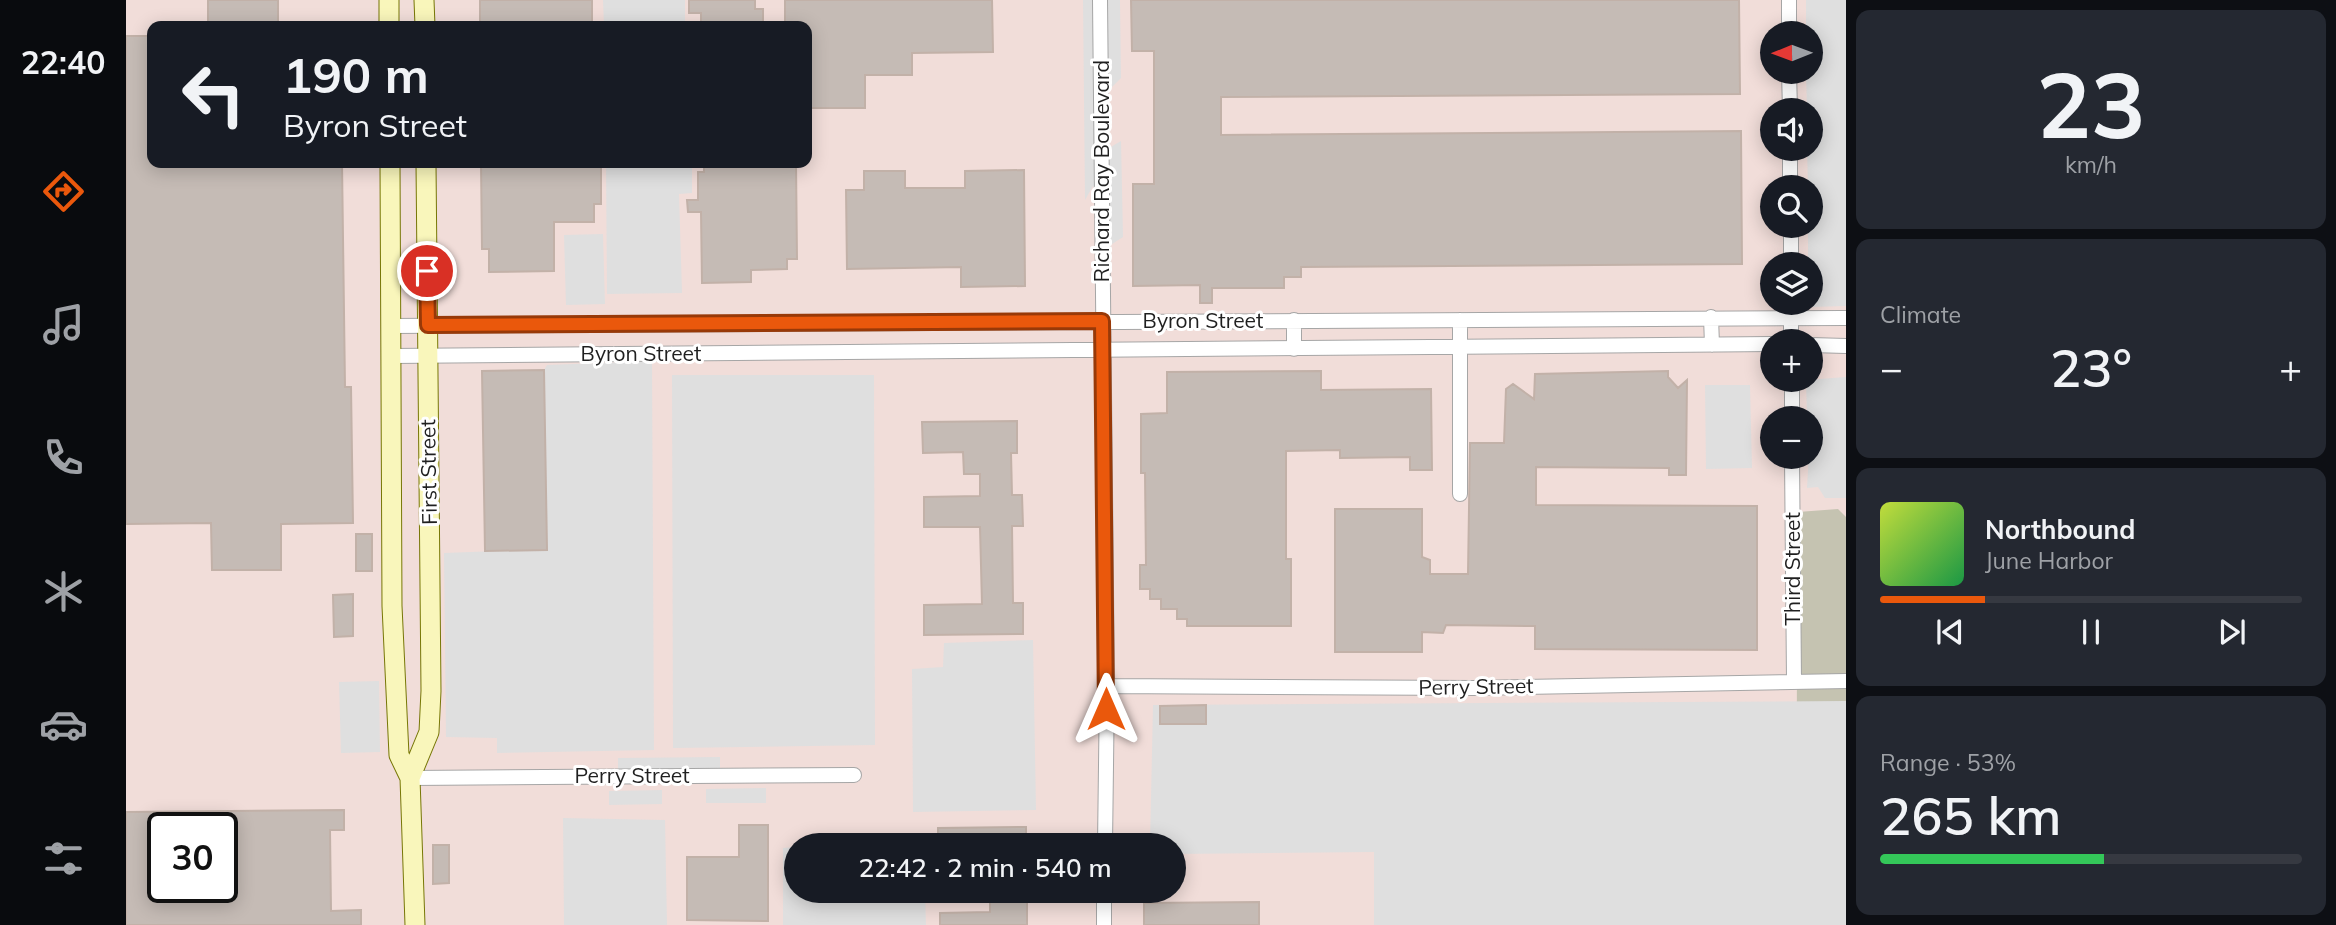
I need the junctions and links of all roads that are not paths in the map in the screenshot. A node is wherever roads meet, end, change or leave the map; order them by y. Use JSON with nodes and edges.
{"nodes":[{"id":1,"x":389,"y":0,"type":"edge"},
{"id":2,"x":424,"y":0,"type":"edge"},
{"id":3,"x":1100,"y":0,"type":"edge"},
{"id":4,"x":1789,"y":0,"type":"edge"},
{"id":5,"x":389,"y":21,"type":"edge"},
{"id":6,"x":425,"y":21,"type":"edge"},
{"id":7,"x":1789,"y":21,"type":"edge"},
{"id":8,"x":390,"y":168,"type":"edge"},
{"id":9,"x":426,"y":168,"type":"edge"},
{"id":10,"x":1760,"y":312,"type":"edge"},
{"id":11,"x":1823,"y":314,"type":"edge"},
{"id":12,"x":1711,"y":317,"type":"junction"},
{"id":13,"x":1846,"y":318,"type":"edge"},
{"id":14,"x":1294,"y":320,"type":"junction"},
{"id":15,"x":1460,"y":320,"type":"junction"},
{"id":16,"x":1102,"y":321,"type":"junction"},
{"id":17,"x":428,"y":325,"type":"junction"},
{"id":18,"x":392,"y":326,"type":"junction"},
{"id":19,"x":1760,"y":344,"type":"edge"},
{"id":20,"x":1712,"y":345,"type":"junction"},
{"id":21,"x":1823,"y":345,"type":"edge"},
{"id":22,"x":1846,"y":346,"type":"edge"},
{"id":23,"x":1460,"y":347,"type":"junction"},
{"id":24,"x":1294,"y":349,"type":"junction"},
{"id":25,"x":1103,"y":351,"type":"junction"},
{"id":26,"x":428,"y":355,"type":"junction"},
{"id":27,"x":392,"y":356,"type":"junction"},
{"id":28,"x":1792,"y":469,"type":"edge"},
{"id":29,"x":1460,"y":494,"type":"dead end"},
{"id":30,"x":1794,"y":681,"type":"junction"},
{"id":31,"x":1846,"y":681,"type":"edge"},
{"id":32,"x":1107,"y":686,"type":"junction"},
{"id":33,"x":854,"y":775,"type":"dead end"},
{"id":34,"x":410,"y":778,"type":"junction"},
{"id":35,"x":1105,"y":833,"type":"edge"},
{"id":36,"x":1104,"y":903,"type":"edge"},
{"id":37,"x":415,"y":925,"type":"edge"},
{"id":38,"x":1104,"y":925,"type":"edge"}],
"edges":[{"from":1,"to":5,"type":"street"},
{"from":2,"to":6,"type":"street"},
{"from":3,"to":16,"type":"street","name":"Richard Ray Boulevard"},
{"from":4,"to":7,"type":"street"},
{"from":8,"to":18,"type":"street","name":"First Street"},
{"from":9,"to":17,"type":"street","name":"First Street"},
{"from":10,"to":12,"type":"street","name":"Byron Street"},
{"from":11,"to":13,"type":"street","name":"Byron Street"},
{"from":12,"to":15,"type":"street","name":"Byron Street"},
{"from":12,"to":20,"type":"street"},
{"from":14,"to":15,"type":"street","name":"Byron Street"},
{"from":14,"to":16,"type":"street","name":"Byron Street"},
{"from":14,"to":24,"type":"street"},
{"from":15,"to":23,"type":"street"},
{"from":16,"to":17,"type":"street","name":"Byron Street"},
{"from":16,"to":25,"type":"street","name":"Richard Ray Boulevard"},
{"from":17,"to":18,"type":"street","name":"Byron Street"},
{"from":17,"to":26,"type":"street","name":"First Street"},
{"from":18,"to":27,"type":"street","name":"First Street"},
{"from":19,"to":20,"type":"street","name":"Byron Street"},
{"from":20,"to":23,"type":"street","name":"Byron Street"},
{"from":21,"to":22,"type":"street"},
{"from":23,"to":24,"type":"street","name":"Byron Street"},
{"from":23,"to":29,"type":"street"},
{"from":24,"to":25,"type":"street","name":"Byron Street"},
{"from":25,"to":26,"type":"street","name":"Byron Street"},
{"from":25,"to":32,"type":"street","name":"Richard Ray Boulevard"},
{"from":26,"to":27,"type":"street","name":"Byron Street"},
{"from":26,"to":34,"type":"street","name":"First Street"},
{"from":27,"to":34,"type":"street","name":"First Street"},
{"from":28,"to":30,"type":"street","name":"Third Street"},
{"from":30,"to":31,"type":"street","name":"Perry Street"},
{"from":30,"to":32,"type":"street","name":"Perry Street"},
{"from":32,"to":35,"type":"street","name":"Richard Ray Boulevard"},
{"from":33,"to":34,"type":"street","name":"Perry Street"},
{"from":34,"to":37,"type":"street","name":"First Street"},
{"from":36,"to":38,"type":"street"}]}
